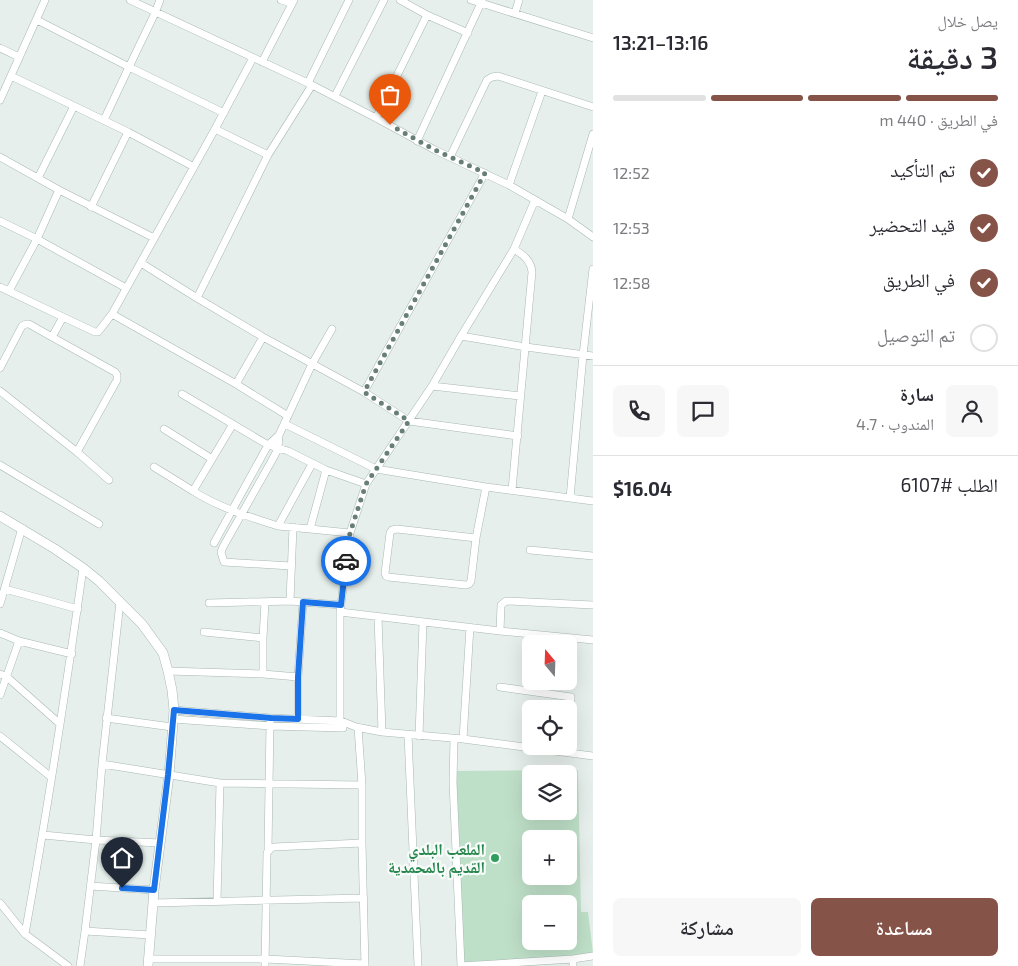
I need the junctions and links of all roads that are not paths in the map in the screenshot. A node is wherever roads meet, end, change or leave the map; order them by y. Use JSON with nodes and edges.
{"nodes":[{"id":1,"x":45,"y":0,"type":"edge"},
{"id":2,"x":130,"y":0,"type":"edge"},
{"id":3,"x":160,"y":0,"type":"edge"},
{"id":4,"x":281,"y":0,"type":"edge"},
{"id":5,"x":349,"y":0,"type":"edge"},
{"id":6,"x":384,"y":0,"type":"edge"},
{"id":7,"x":400,"y":0,"type":"edge"},
{"id":8,"x":471,"y":0,"type":"edge"},
{"id":9,"x":519,"y":0,"type":"edge"},
{"id":10,"x":293,"y":2,"type":"edge"},
{"id":11,"x":482,"y":2,"type":"edge"},
{"id":12,"x":155,"y":12,"type":"junction"},
{"id":13,"x":515,"y":13,"type":"junction"},
{"id":14,"x":427,"y":15,"type":"junction"},
{"id":15,"x":37,"y":20,"type":"junction"},
{"id":16,"x":468,"y":33,"type":"junction"},
{"id":17,"x":593,"y":38,"type":"edge"},
{"id":18,"x":0,"y":48,"type":"edge"},
{"id":19,"x":18,"y":57,"type":"junction"},
{"id":20,"x":253,"y":58,"type":"junction"},
{"id":21,"x":262,"y":62,"type":"junction"},
{"id":22,"x":130,"y":67,"type":"junction"},
{"id":23,"x":11,"y":76,"type":"junction"},
{"id":24,"x":310,"y":84,"type":"junction"},
{"id":25,"x":542,"y":91,"type":"junction"},
{"id":26,"x":335,"y":96,"type":"junction"},
{"id":27,"x":0,"y":100,"type":"edge"},
{"id":28,"x":74,"y":106,"type":"junction"},
{"id":29,"x":593,"y":107,"type":"edge"},
{"id":30,"x":224,"y":113,"type":"junction"},
{"id":31,"x":376,"y":118,"type":"junction"},
{"id":32,"x":104,"y":120,"type":"junction"},
{"id":33,"x":215,"y":129,"type":"junction"},
{"id":34,"x":128,"y":132,"type":"junction"},
{"id":35,"x":593,"y":134,"type":"edge"},
{"id":36,"x":417,"y":140,"type":"junction"},
{"id":37,"x":268,"y":155,"type":"junction"},
{"id":38,"x":0,"y":157,"type":"edge"},
{"id":39,"x":450,"y":157,"type":"junction"},
{"id":40,"x":194,"y":167,"type":"junction"},
{"id":41,"x":485,"y":173,"type":"junction"},
{"id":42,"x":38,"y":178,"type":"junction"},
{"id":43,"x":510,"y":184,"type":"junction"},
{"id":44,"x":59,"y":190,"type":"junction"},
{"id":45,"x":535,"y":200,"type":"junction"},
{"id":46,"x":91,"y":207,"type":"junction"},
{"id":47,"x":568,"y":219,"type":"junction"},
{"id":48,"x":0,"y":221,"type":"edge"},
{"id":49,"x":593,"y":237,"type":"edge"},
{"id":50,"x":154,"y":238,"type":"junction"},
{"id":51,"x":37,"y":239,"type":"junction"},
{"id":52,"x":514,"y":249,"type":"junction"},
{"id":53,"x":141,"y":263,"type":"junction"},
{"id":54,"x":593,"y":269,"type":"edge"},
{"id":55,"x":0,"y":287,"type":"edge"},
{"id":56,"x":126,"y":288,"type":"junction"},
{"id":57,"x":9,"y":291,"type":"junction"},
{"id":58,"x":197,"y":298,"type":"junction"},
{"id":59,"x":112,"y":314,"type":"junction"},
{"id":60,"x":63,"y":317,"type":"junction"},
{"id":61,"x":332,"y":329,"type":"dead end"},
{"id":62,"x":461,"y":336,"type":"junction"},
{"id":63,"x":52,"y":337,"type":"junction"},
{"id":64,"x":263,"y":337,"type":"junction"},
{"id":65,"x":526,"y":347,"type":"junction"},
{"id":66,"x":583,"y":355,"type":"junction"},
{"id":67,"x":593,"y":356,"type":"edge"},
{"id":68,"x":312,"y":364,"type":"junction"},
{"id":69,"x":0,"y":368,"type":"edge"},
{"id":70,"x":236,"y":384,"type":"junction"},
{"id":71,"x":432,"y":386,"type":"junction"},
{"id":72,"x":0,"y":391,"type":"edge"},
{"id":73,"x":364,"y":392,"type":"junction"},
{"id":74,"x":182,"y":394,"type":"dead end"},
{"id":75,"x":520,"y":396,"type":"junction"},
{"id":76,"x":288,"y":416,"type":"junction"},
{"id":77,"x":409,"y":421,"type":"junction"},
{"id":78,"x":233,"y":424,"type":"junction"},
{"id":79,"x":284,"y":424,"type":"junction"},
{"id":80,"x":164,"y":429,"type":"dead end"},
{"id":81,"x":279,"y":435,"type":"junction"},
{"id":82,"x":518,"y":436,"type":"junction"},
{"id":83,"x":268,"y":445,"type":"junction"},
{"id":84,"x":278,"y":449,"type":"junction"},
{"id":85,"x":77,"y":452,"type":"junction"},
{"id":86,"x":212,"y":459,"type":"junction"},
{"id":87,"x":312,"y":464,"type":"junction"},
{"id":88,"x":0,"y":465,"type":"edge"},
{"id":89,"x":154,"y":467,"type":"dead end"},
{"id":90,"x":376,"y":469,"type":"junction"},
{"id":91,"x":326,"y":470,"type":"junction"},
{"id":92,"x":109,"y":480,"type":"dead end"},
{"id":93,"x":366,"y":484,"type":"junction"},
{"id":94,"x":486,"y":488,"type":"junction"},
{"id":95,"x":512,"y":490,"type":"junction"},
{"id":96,"x":192,"y":491,"type":"junction"},
{"id":97,"x":570,"y":498,"type":"junction"},
{"id":98,"x":593,"y":501,"type":"edge"},
{"id":99,"x":232,"y":510,"type":"junction"},
{"id":100,"x":242,"y":515,"type":"junction"},
{"id":101,"x":0,"y":516,"type":"edge"},
{"id":102,"x":99,"y":524,"type":"dead end"},
{"id":103,"x":278,"y":526,"type":"junction"},
{"id":104,"x":293,"y":527,"type":"junction"},
{"id":105,"x":22,"y":528,"type":"junction"},
{"id":106,"x":310,"y":529,"type":"junction"},
{"id":107,"x":350,"y":533,"type":"junction"},
{"id":108,"x":476,"y":538,"type":"junction"},
{"id":109,"x":214,"y":543,"type":"dead end"},
{"id":110,"x":530,"y":550,"type":"dead end"},
{"id":111,"x":593,"y":556,"type":"edge"},
{"id":112,"x":291,"y":566,"type":"junction"},
{"id":113,"x":83,"y":568,"type":"junction"},
{"id":114,"x":5,"y":589,"type":"junction"},
{"id":115,"x":290,"y":601,"type":"junction"},
{"id":116,"x":120,"y":602,"type":"junction"},
{"id":117,"x":265,"y":602,"type":"junction"},
{"id":118,"x":303,"y":602,"type":"junction"},
{"id":119,"x":209,"y":603,"type":"dead end"},
{"id":120,"x":0,"y":604,"type":"edge"},
{"id":121,"x":593,"y":605,"type":"edge"},
{"id":122,"x":78,"y":609,"type":"junction"},
{"id":123,"x":341,"y":609,"type":"junction"},
{"id":124,"x":378,"y":616,"type":"junction"},
{"id":125,"x":423,"y":622,"type":"junction"},
{"id":126,"x":470,"y":627,"type":"junction"},
{"id":127,"x":500,"y":631,"type":"junction"},
{"id":128,"x":204,"y":632,"type":"dead end"},
{"id":129,"x":0,"y":633,"type":"edge"},
{"id":130,"x":263,"y":638,"type":"junction"},
{"id":131,"x":593,"y":640,"type":"edge"},
{"id":132,"x":18,"y":641,"type":"junction"},
{"id":133,"x":72,"y":654,"type":"junction"},
{"id":134,"x":168,"y":671,"type":"junction"},
{"id":135,"x":263,"y":674,"type":"junction"},
{"id":136,"x":3,"y":675,"type":"edge"},
{"id":137,"x":298,"y":677,"type":"junction"},
{"id":138,"x":500,"y":687,"type":"dead end"},
{"id":139,"x":0,"y":695,"type":"edge"},
{"id":140,"x":571,"y":700,"type":"edge"},
{"id":141,"x":106,"y":718,"type":"junction"},
{"id":142,"x":173,"y":719,"type":"junction"},
{"id":143,"x":298,"y":719,"type":"junction"},
{"id":144,"x":270,"y":722,"type":"junction"},
{"id":145,"x":60,"y":724,"type":"junction"},
{"id":146,"x":340,"y":724,"type":"junction"},
{"id":147,"x":357,"y":727,"type":"junction"},
{"id":148,"x":382,"y":732,"type":"junction"},
{"id":149,"x":408,"y":735,"type":"junction"},
{"id":150,"x":0,"y":736,"type":"edge"},
{"id":151,"x":419,"y":736,"type":"junction"},
{"id":152,"x":454,"y":739,"type":"junction"},
{"id":153,"x":463,"y":739,"type":"junction"},
{"id":154,"x":522,"y":746,"type":"edge"},
{"id":155,"x":577,"y":753,"type":"edge"},
{"id":156,"x":593,"y":756,"type":"edge"},
{"id":157,"x":102,"y":764,"type":"junction"},
{"id":158,"x":168,"y":775,"type":"junction"},
{"id":159,"x":51,"y":777,"type":"junction"},
{"id":160,"x":220,"y":783,"type":"junction"},
{"id":161,"x":269,"y":783,"type":"junction"},
{"id":162,"x":362,"y":785,"type":"junction"},
{"id":163,"x":43,"y":835,"type":"junction"},
{"id":164,"x":96,"y":840,"type":"junction"},
{"id":165,"x":160,"y":843,"type":"junction"},
{"id":166,"x":362,"y":843,"type":"junction"},
{"id":167,"x":268,"y":850,"type":"junction"},
{"id":168,"x":90,"y":886,"type":"junction"},
{"id":169,"x":154,"y":890,"type":"junction"},
{"id":170,"x":364,"y":898,"type":"junction"},
{"id":171,"x":217,"y":901,"type":"junction"},
{"id":172,"x":266,"y":901,"type":"junction"},
{"id":173,"x":0,"y":903,"type":"edge"},
{"id":174,"x":153,"y":903,"type":"junction"},
{"id":175,"x":85,"y":930,"type":"junction"},
{"id":176,"x":25,"y":934,"type":"junction"},
{"id":177,"x":150,"y":935,"type":"junction"},
{"id":178,"x":593,"y":956,"type":"edge"},
{"id":179,"x":148,"y":962,"type":"edge"},
{"id":180,"x":218,"y":962,"type":"edge"},
{"id":181,"x":573,"y":962,"type":"edge"},
{"id":182,"x":266,"y":963,"type":"edge"},
{"id":183,"x":306,"y":964,"type":"edge"},
{"id":184,"x":517,"y":964,"type":"edge"},
{"id":185,"x":365,"y":965,"type":"edge"},
{"id":186,"x":68,"y":966,"type":"edge"},
{"id":187,"x":80,"y":966,"type":"edge"},
{"id":188,"x":418,"y":966,"type":"edge"},
{"id":189,"x":461,"y":966,"type":"edge"},
{"id":190,"x":466,"y":966,"type":"edge"}],
"edges":[{"from":1,"to":15,"type":"street"},
{"from":2,"to":12,"type":"street"},
{"from":3,"to":12,"type":"street"},
{"from":4,"to":10,"type":"street"},
{"from":5,"to":24,"type":"street"},
{"from":6,"to":26,"type":"street"},
{"from":7,"to":14,"type":"street"},
{"from":8,"to":11,"type":"street"},
{"from":9,"to":13,"type":"street"},
{"from":10,"to":21,"type":"street"},
{"from":11,"to":13,"type":"street"},
{"from":11,"to":16,"type":"street"},
{"from":12,"to":20,"type":"street"},
{"from":12,"to":22,"type":"street"},
{"from":13,"to":17,"type":"street"},
{"from":14,"to":16,"type":"street"},
{"from":14,"to":31,"type":"street"},
{"from":15,"to":19,"type":"street"},
{"from":15,"to":22,"type":"street"},
{"from":16,"to":36,"type":"street"},
{"from":18,"to":19,"type":"street"},
{"from":19,"to":23,"type":"street"},
{"from":20,"to":21,"type":"street"},
{"from":20,"to":30,"type":"street"},
{"from":21,"to":24,"type":"street"},
{"from":22,"to":30,"type":"street"},
{"from":22,"to":32,"type":"street"},
{"from":23,"to":27,"type":"street"},
{"from":23,"to":28,"type":"street"},
{"from":24,"to":26,"type":"street"},
{"from":24,"to":37,"type":"street"},
{"from":25,"to":29,"type":"street"},
{"from":25,"to":39,"type":"street"},
{"from":25,"to":43,"type":"street"},
{"from":26,"to":31,"type":"street"},
{"from":28,"to":32,"type":"street"},
{"from":28,"to":42,"type":"street"},
{"from":30,"to":33,"type":"street"},
{"from":31,"to":36,"type":"street"},
{"from":32,"to":34,"type":"street"},
{"from":33,"to":37,"type":"street"},
{"from":33,"to":40,"type":"street"},
{"from":34,"to":40,"type":"street"},
{"from":34,"to":46,"type":"street"},
{"from":35,"to":47,"type":"street"},
{"from":36,"to":39,"type":"street"},
{"from":37,"to":58,"type":"street"},
{"from":38,"to":42,"type":"street"},
{"from":39,"to":41,"type":"street"},
{"from":40,"to":50,"type":"street"},
{"from":41,"to":43,"type":"street"},
{"from":41,"to":73,"type":"street"},
{"from":42,"to":44,"type":"street"},
{"from":43,"to":45,"type":"street"},
{"from":44,"to":46,"type":"street"},
{"from":44,"to":51,"type":"street"},
{"from":45,"to":47,"type":"street"},
{"from":45,"to":52,"type":"street"},
{"from":46,"to":50,"type":"street"},
{"from":47,"to":49,"type":"street"},
{"from":48,"to":51,"type":"street"},
{"from":50,"to":53,"type":"street"},
{"from":51,"to":56,"type":"street"},
{"from":51,"to":57,"type":"street"},
{"from":52,"to":62,"type":"street"},
{"from":52,"to":65,"type":"street"},
{"from":53,"to":56,"type":"street"},
{"from":53,"to":58,"type":"street"},
{"from":54,"to":66,"type":"street"},
{"from":55,"to":57,"type":"street"},
{"from":56,"to":59,"type":"street"},
{"from":57,"to":60,"type":"street"},
{"from":58,"to":64,"type":"street"},
{"from":59,"to":60,"type":"street"},
{"from":59,"to":70,"type":"street"},
{"from":60,"to":63,"type":"street"},
{"from":61,"to":68,"type":"street"},
{"from":62,"to":65,"type":"street"},
{"from":62,"to":71,"type":"street"},
{"from":63,"to":69,"type":"street"},
{"from":63,"to":85,"type":"street"},
{"from":64,"to":68,"type":"street"},
{"from":64,"to":70,"type":"street"},
{"from":65,"to":66,"type":"street"},
{"from":65,"to":75,"type":"street"},
{"from":66,"to":67,"type":"street"},
{"from":66,"to":97,"type":"street"},
{"from":68,"to":73,"type":"street"},
{"from":68,"to":76,"type":"street"},
{"from":70,"to":76,"type":"street"},
{"from":71,"to":75,"type":"street"},
{"from":71,"to":77,"type":"street"},
{"from":72,"to":85,"type":"street"},
{"from":73,"to":77,"type":"street"},
{"from":74,"to":78,"type":"street"},
{"from":75,"to":82,"type":"street"},
{"from":76,"to":79,"type":"street"},
{"from":77,"to":82,"type":"street"},
{"from":77,"to":90,"type":"street"},
{"from":78,"to":83,"type":"street"},
{"from":78,"to":86,"type":"street"},
{"from":79,"to":81,"type":"street"},
{"from":79,"to":90,"type":"street"},
{"from":80,"to":86,"type":"street"},
{"from":81,"to":83,"type":"street"},
{"from":81,"to":84,"type":"street"},
{"from":82,"to":95,"type":"street"},
{"from":83,"to":84,"type":"street"},
{"from":83,"to":99,"type":"street"},
{"from":84,"to":87,"type":"street"},
{"from":84,"to":100,"type":"street"},
{"from":85,"to":92,"type":"street"},
{"from":86,"to":96,"type":"street"},
{"from":87,"to":91,"type":"street"},
{"from":87,"to":103,"type":"street"},
{"from":88,"to":102,"type":"street"},
{"from":89,"to":96,"type":"street"},
{"from":90,"to":93,"type":"street"},
{"from":90,"to":94,"type":"street"},
{"from":91,"to":93,"type":"street"},
{"from":91,"to":106,"type":"street"},
{"from":93,"to":107,"type":"street"},
{"from":94,"to":95,"type":"street"},
{"from":94,"to":108,"type":"street"},
{"from":95,"to":97,"type":"street"},
{"from":96,"to":99,"type":"street"},
{"from":97,"to":98,"type":"street"},
{"from":99,"to":100,"type":"street"},
{"from":99,"to":109,"type":"street"},
{"from":100,"to":103,"type":"street"},
{"from":100,"to":112,"type":"street"},
{"from":101,"to":105,"type":"street"},
{"from":103,"to":104,"type":"street"},
{"from":104,"to":106,"type":"street"},
{"from":104,"to":112,"type":"street"},
{"from":105,"to":113,"type":"street"},
{"from":105,"to":114,"type":"street"},
{"from":106,"to":107,"type":"street"},
{"from":107,"to":123,"type":"street"},
{"from":108,"to":108,"type":"street"},
{"from":110,"to":111,"type":"street"},
{"from":112,"to":115,"type":"street"},
{"from":113,"to":116,"type":"street"},
{"from":113,"to":122,"type":"street"},
{"from":114,"to":120,"type":"street"},
{"from":114,"to":122,"type":"street"},
{"from":115,"to":117,"type":"street"},
{"from":115,"to":118,"type":"street"},
{"from":116,"to":134,"type":"street"},
{"from":116,"to":141,"type":"street"},
{"from":117,"to":119,"type":"street"},
{"from":117,"to":130,"type":"street"},
{"from":118,"to":123,"type":"street"},
{"from":118,"to":137,"type":"street"},
{"from":121,"to":127,"type":"street"},
{"from":122,"to":133,"type":"street"},
{"from":123,"to":124,"type":"street"},
{"from":123,"to":146,"type":"street"},
{"from":124,"to":125,"type":"street"},
{"from":124,"to":148,"type":"street"},
{"from":125,"to":126,"type":"street"},
{"from":125,"to":151,"type":"street"},
{"from":126,"to":127,"type":"street"},
{"from":126,"to":153,"type":"street"},
{"from":127,"to":131,"type":"street"},
{"from":128,"to":130,"type":"street"},
{"from":129,"to":132,"type":"street"},
{"from":130,"to":135,"type":"street"},
{"from":132,"to":133,"type":"street"},
{"from":132,"to":136,"type":"street"},
{"from":133,"to":145,"type":"street"},
{"from":134,"to":135,"type":"street"},
{"from":134,"to":142,"type":"street"},
{"from":135,"to":137,"type":"street"},
{"from":136,"to":139,"type":"street"},
{"from":136,"to":145,"type":"street"},
{"from":137,"to":143,"type":"street"},
{"from":138,"to":140,"type":"street"},
{"from":141,"to":142,"type":"street"},
{"from":141,"to":157,"type":"street"},
{"from":142,"to":144,"type":"street"},
{"from":142,"to":158,"type":"street"},
{"from":143,"to":144,"type":"street"},
{"from":143,"to":146,"type":"street"},
{"from":144,"to":146,"type":"street"},
{"from":144,"to":161,"type":"street"},
{"from":145,"to":159,"type":"street"},
{"from":146,"to":147,"type":"street"},
{"from":147,"to":148,"type":"street"},
{"from":147,"to":162,"type":"street"},
{"from":148,"to":149,"type":"street"},
{"from":149,"to":151,"type":"street"},
{"from":149,"to":188,"type":"street"},
{"from":150,"to":159,"type":"street"},
{"from":151,"to":152,"type":"street"},
{"from":152,"to":153,"type":"street"},
{"from":152,"to":189,"type":"street"},
{"from":153,"to":154,"type":"street"},
{"from":155,"to":156,"type":"street"},
{"from":157,"to":158,"type":"street"},
{"from":157,"to":164,"type":"street"},
{"from":158,"to":160,"type":"street"},
{"from":158,"to":165,"type":"street"},
{"from":159,"to":163,"type":"street"},
{"from":160,"to":161,"type":"street"},
{"from":160,"to":171,"type":"street"},
{"from":161,"to":162,"type":"street"},
{"from":161,"to":167,"type":"street"},
{"from":162,"to":166,"type":"street"},
{"from":163,"to":164,"type":"street"},
{"from":163,"to":176,"type":"street"},
{"from":164,"to":165,"type":"street"},
{"from":164,"to":168,"type":"street"},
{"from":165,"to":169,"type":"street"},
{"from":166,"to":167,"type":"street"},
{"from":166,"to":170,"type":"street"},
{"from":167,"to":172,"type":"street"},
{"from":168,"to":169,"type":"street"},
{"from":168,"to":175,"type":"street"},
{"from":169,"to":174,"type":"street"},
{"from":170,"to":172,"type":"street"},
{"from":170,"to":185,"type":"street"},
{"from":171,"to":172,"type":"street"},
{"from":171,"to":174,"type":"street"},
{"from":172,"to":182,"type":"street"},
{"from":173,"to":176,"type":"street"},
{"from":174,"to":177,"type":"street"},
{"from":175,"to":177,"type":"street"},
{"from":175,"to":187,"type":"street"},
{"from":176,"to":186,"type":"street"},
{"from":177,"to":179,"type":"street"},
{"from":178,"to":181,"type":"street"},
{"from":179,"to":180,"type":"street"},
{"from":180,"to":182,"type":"street"},
{"from":181,"to":184,"type":"street"},
{"from":182,"to":183,"type":"street"},
{"from":183,"to":185,"type":"street"},
{"from":184,"to":190,"type":"street"},
{"from":189,"to":190,"type":"street"}]}
